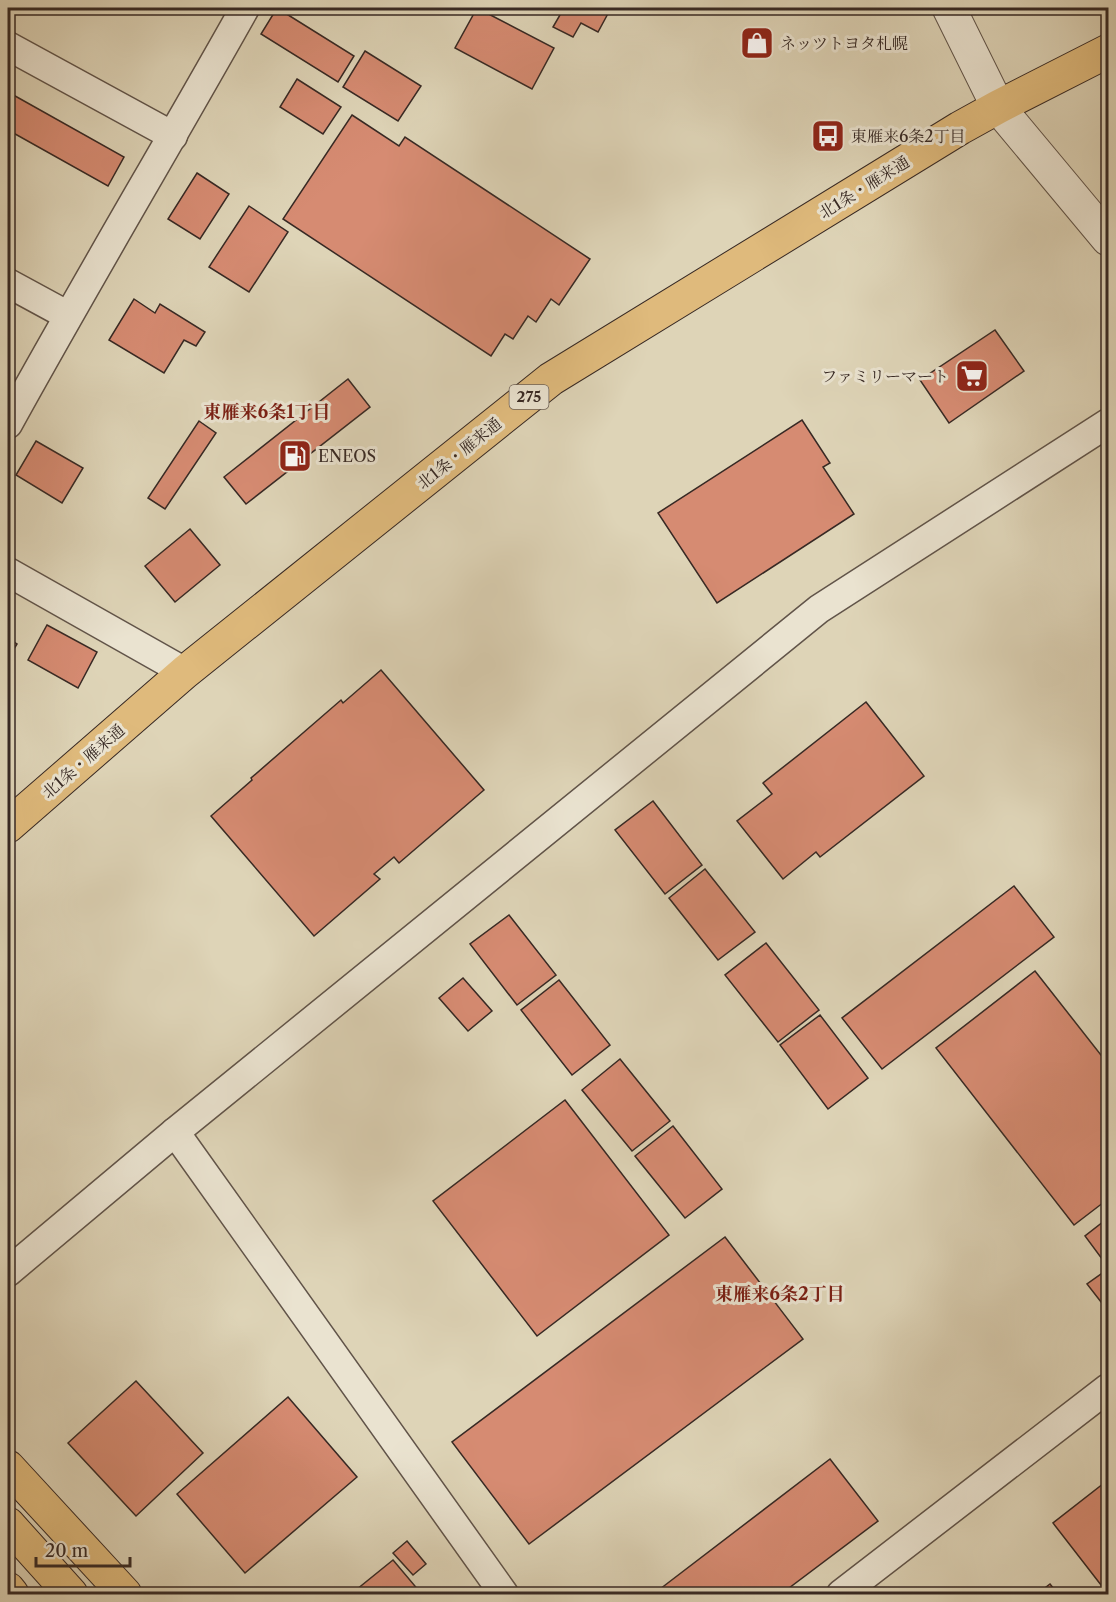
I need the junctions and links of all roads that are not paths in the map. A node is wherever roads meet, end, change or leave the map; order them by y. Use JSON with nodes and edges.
{"nodes":[{"id":1,"x":245,"y":8,"type":"edge"},
{"id":2,"x":949,"y":8,"type":"edge"},
{"id":3,"x":8,"y":46,"type":"edge"},
{"id":4,"x":1108,"y":51,"type":"edge"},
{"id":5,"x":998,"y":107,"type":"junction"},
{"id":6,"x":173,"y":136,"type":"junction"},
{"id":7,"x":1108,"y":239,"type":"edge"},
{"id":8,"x":8,"y":283,"type":"edge"},
{"id":9,"x":67,"y":315,"type":"junction"},
{"id":10,"x":1108,"y":423,"type":"edge"},
{"id":11,"x":8,"y":424,"type":"edge"},
{"id":12,"x":8,"y":572,"type":"edge"},
{"id":13,"x":186,"y":672,"type":"junction"},
{"id":14,"x":8,"y":826,"type":"edge"},
{"id":15,"x":175,"y":1132,"type":"junction"},
{"id":16,"x":8,"y":1272,"type":"edge"},
{"id":17,"x":1108,"y":1388,"type":"edge"},
{"id":18,"x":8,"y":1467,"type":"edge"},
{"id":19,"x":8,"y":1524,"type":"edge"},
{"id":20,"x":8,"y":1589,"type":"edge"},
{"id":21,"x":12,"y":1594,"type":"edge"},
{"id":22,"x":71,"y":1594,"type":"edge"},
{"id":23,"x":124,"y":1594,"type":"edge"},
{"id":24,"x":504,"y":1594,"type":"edge"},
{"id":25,"x":841,"y":1594,"type":"edge"}],
"edges":[{"from":1,"to":6,"type":"street"},
{"from":2,"to":5,"type":"street"},
{"from":3,"to":6,"type":"street"},
{"from":4,"to":5,"type":"highway","name":"北1条・雁来通","number":"275"},
{"from":5,"to":7,"type":"street"},
{"from":5,"to":13,"type":"highway","name":"北1条・雁来通","number":"275"},
{"from":6,"to":9,"type":"street"},
{"from":8,"to":9,"type":"street"},
{"from":9,"to":11,"type":"street"},
{"from":10,"to":15,"type":"street"},
{"from":12,"to":13,"type":"street"},
{"from":13,"to":14,"type":"highway","name":"北1条・雁来通","number":"275"},
{"from":15,"to":16,"type":"street"},
{"from":15,"to":24,"type":"street"},
{"from":17,"to":25,"type":"street"},
{"from":18,"to":23,"type":"highway"},
{"from":19,"to":22,"type":"highway"},
{"from":20,"to":21,"type":"highway"}]}
